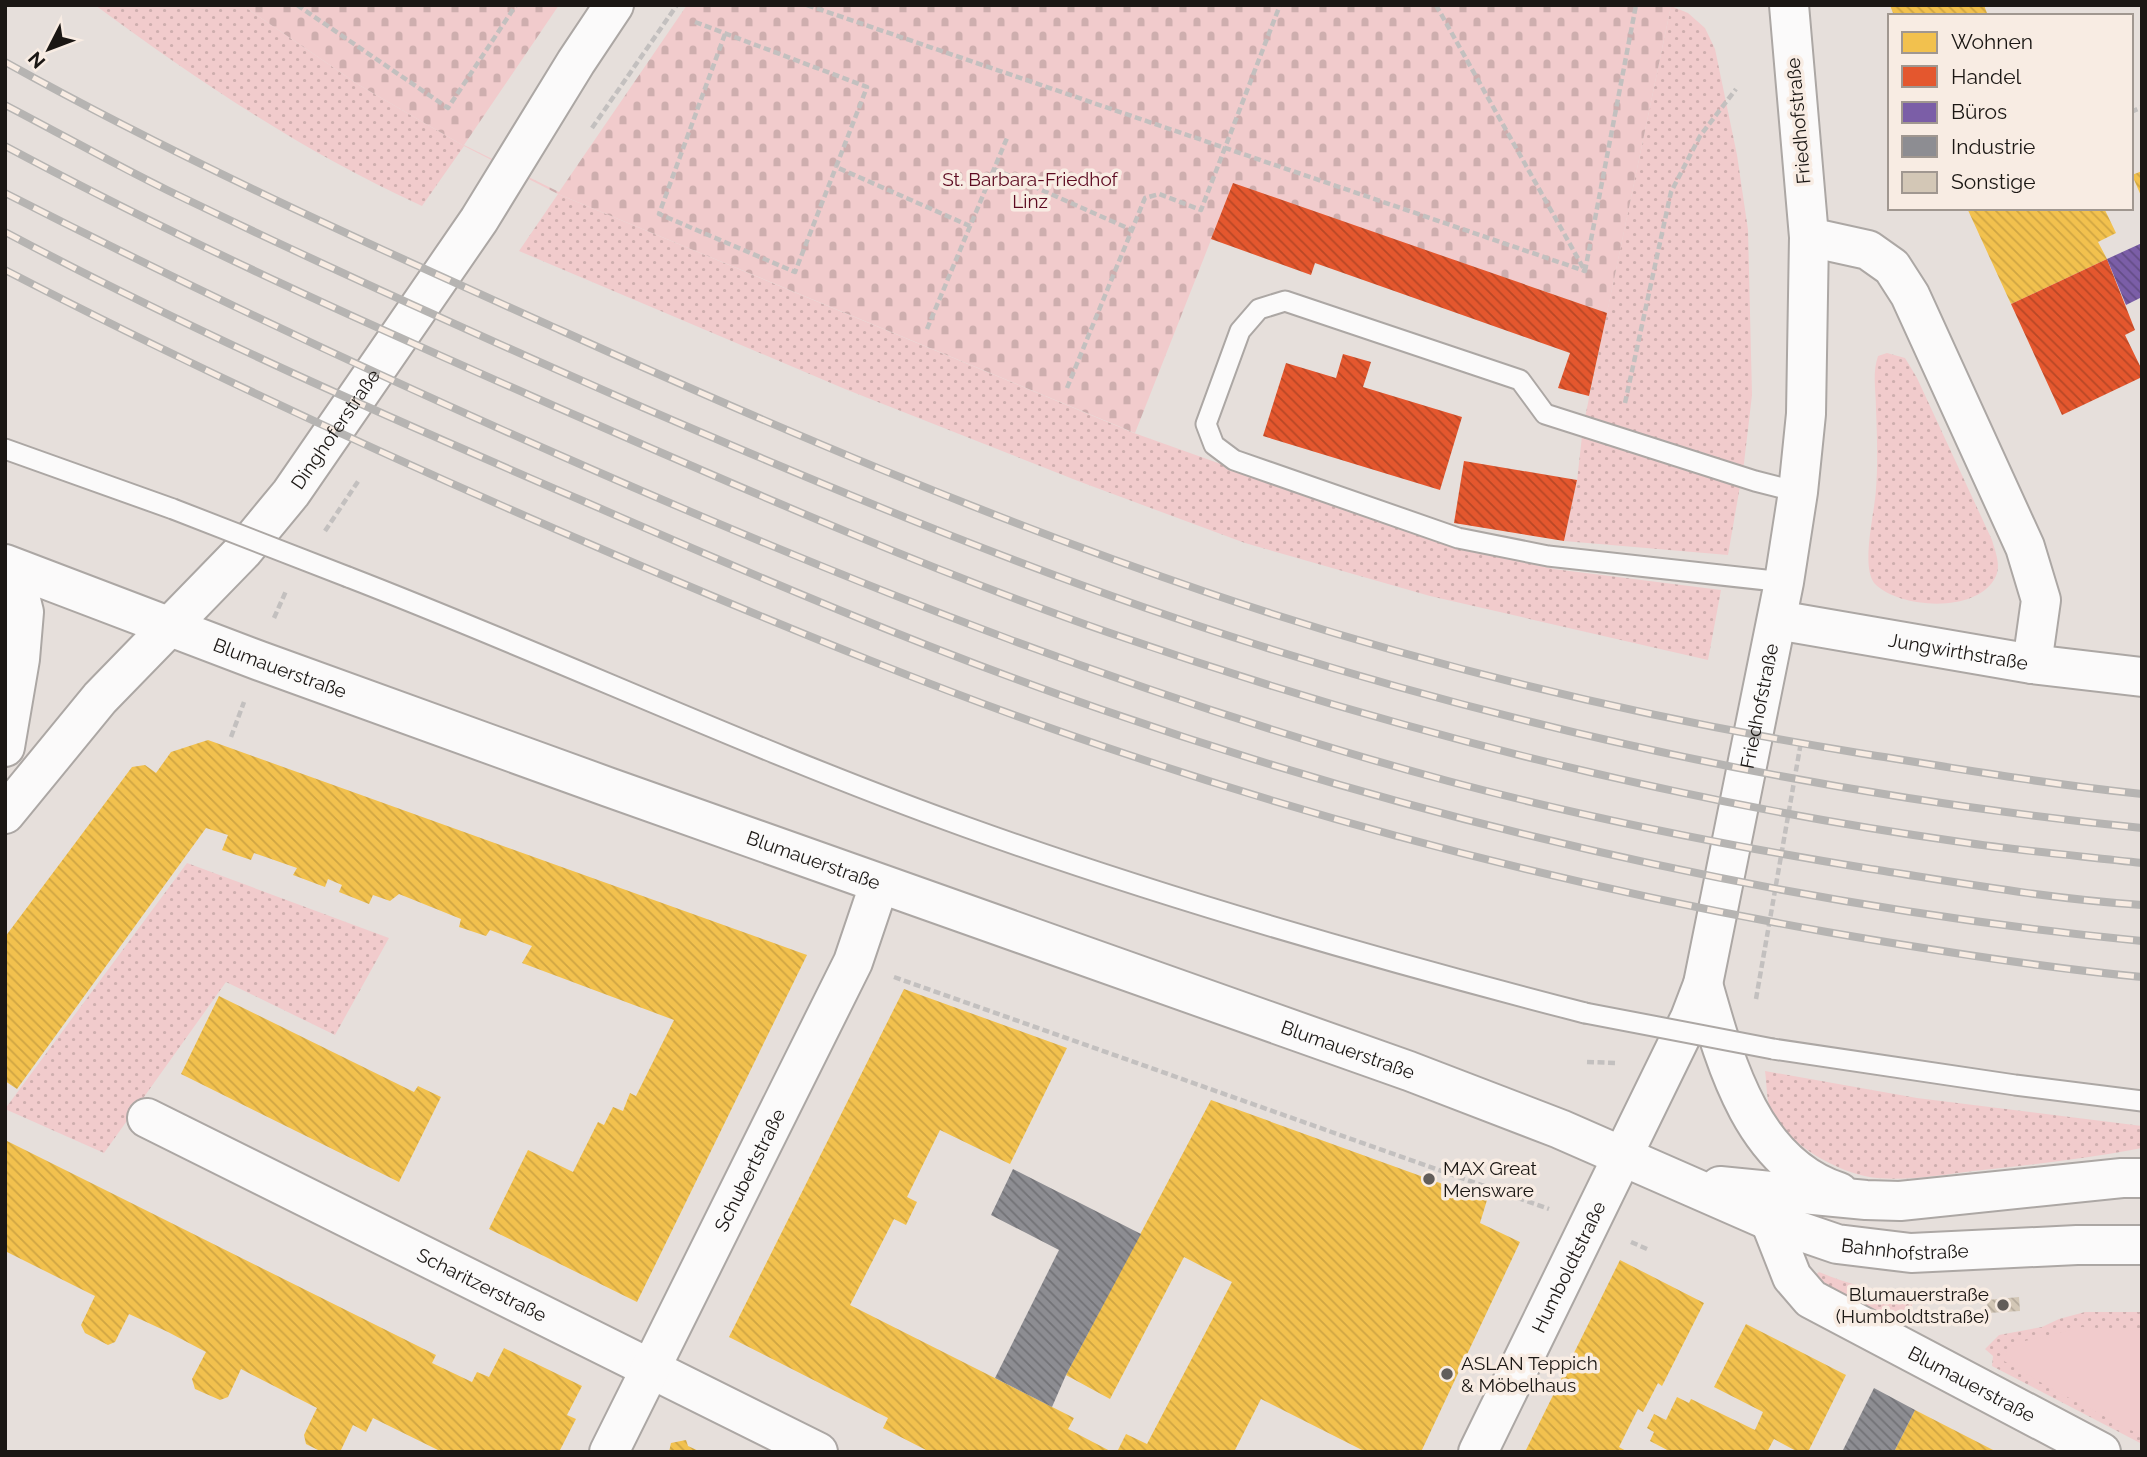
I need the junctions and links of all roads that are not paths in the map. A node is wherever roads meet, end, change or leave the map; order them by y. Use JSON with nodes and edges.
{"nodes":[{"id":1,"x":614,"y":5,"type":"edge"},
{"id":2,"x":1789,"y":5,"type":"edge"},
{"id":3,"x":1809,"y":237,"type":"junction"},
{"id":4,"x":5,"y":449,"type":"edge"},
{"id":5,"x":1797,"y":492,"type":"junction"},
{"id":6,"x":5,"y":564,"type":"edge"},
{"id":7,"x":5,"y":571,"type":"edge"},
{"id":8,"x":1784,"y":582,"type":"junction"},
{"id":9,"x":1777,"y":620,"type":"junction"},
{"id":10,"x":168,"y":626,"type":"junction"},
{"id":11,"x":2032,"y":664,"type":"junction"},
{"id":12,"x":2142,"y":677,"type":"edge"},
{"id":13,"x":5,"y":747,"type":"edge"},
{"id":14,"x":5,"y":814,"type":"edge"},
{"id":15,"x":880,"y":885,"type":"junction"},
{"id":16,"x":1703,"y":984,"type":"junction"},
{"id":17,"x":2142,"y":1101,"type":"edge"},
{"id":18,"x":146,"y":1118,"type":"dead end"},
{"id":19,"x":1623,"y":1156,"type":"junction"},
{"id":20,"x":2142,"y":1178,"type":"edge"},
{"id":21,"x":1679,"y":1181,"type":"junction"},
{"id":22,"x":1866,"y":1200,"type":"junction"},
{"id":23,"x":1770,"y":1221,"type":"junction"},
{"id":24,"x":2142,"y":1245,"type":"edge"},
{"id":25,"x":652,"y":1369,"type":"junction"},
{"id":26,"x":609,"y":1452,"type":"edge"},
{"id":27,"x":818,"y":1452,"type":"edge"},
{"id":28,"x":1478,"y":1452,"type":"edge"},
{"id":29,"x":2101,"y":1452,"type":"edge"}],
"edges":[{"from":1,"to":10,"type":"main road","name":"Dinghoferstraße"},
{"from":2,"to":3,"type":"main road","name":"Friedhofstraße"},
{"from":3,"to":5,"type":"main road","name":"Friedhofstraße"},
{"from":3,"to":11,"type":"main road"},
{"from":4,"to":17,"type":"lane","bridge":true},
{"from":5,"to":8,"type":"main road","name":"Friedhofstraße"},
{"from":5,"to":8,"type":"lane"},
{"from":6,"to":10,"type":"main road","name":"Blumauerstraße"},
{"from":7,"to":13,"type":"main road"},
{"from":8,"to":9,"type":"main road","name":"Friedhofstraße"},
{"from":9,"to":11,"type":"main road","name":"Jungwirthstraße"},
{"from":9,"to":16,"type":"main road","name":"Friedhofstraße"},
{"from":10,"to":14,"type":"main road","name":"Dinghoferstraße"},
{"from":10,"to":15,"type":"main road","name":"Blumauerstraße"},
{"from":11,"to":12,"type":"main road","name":"Jungwirthstraße"},
{"from":15,"to":19,"type":"main road","name":"Blumauerstraße"},
{"from":15,"to":25,"type":"main road","name":"Schubertstraße"},
{"from":16,"to":19,"type":"main road","name":"Friedhofstraße"},
{"from":16,"to":22,"type":"main road","name":"Bahnhofstraße"},
{"from":18,"to":25,"type":"main road","name":"Scharitzerstraße"},
{"from":19,"to":21,"type":"main road","name":"Bahnhofstraße"},
{"from":19,"to":28,"type":"main road","name":"Humboldtstraße"},
{"from":20,"to":22,"type":"main road","name":"Bahnhofstraße"},
{"from":21,"to":22,"type":"main road","name":"Bahnhofstraße"},
{"from":21,"to":23,"type":"main road","name":"Bahnhofstraße"},
{"from":23,"to":24,"type":"main road","name":"Bahnhofstraße"},
{"from":23,"to":29,"type":"main road","name":"Blumauerstraße"},
{"from":25,"to":26,"type":"main road","name":"Schubertstraße"},
{"from":25,"to":27,"type":"main road","name":"Scharitzerstraße"}]}
